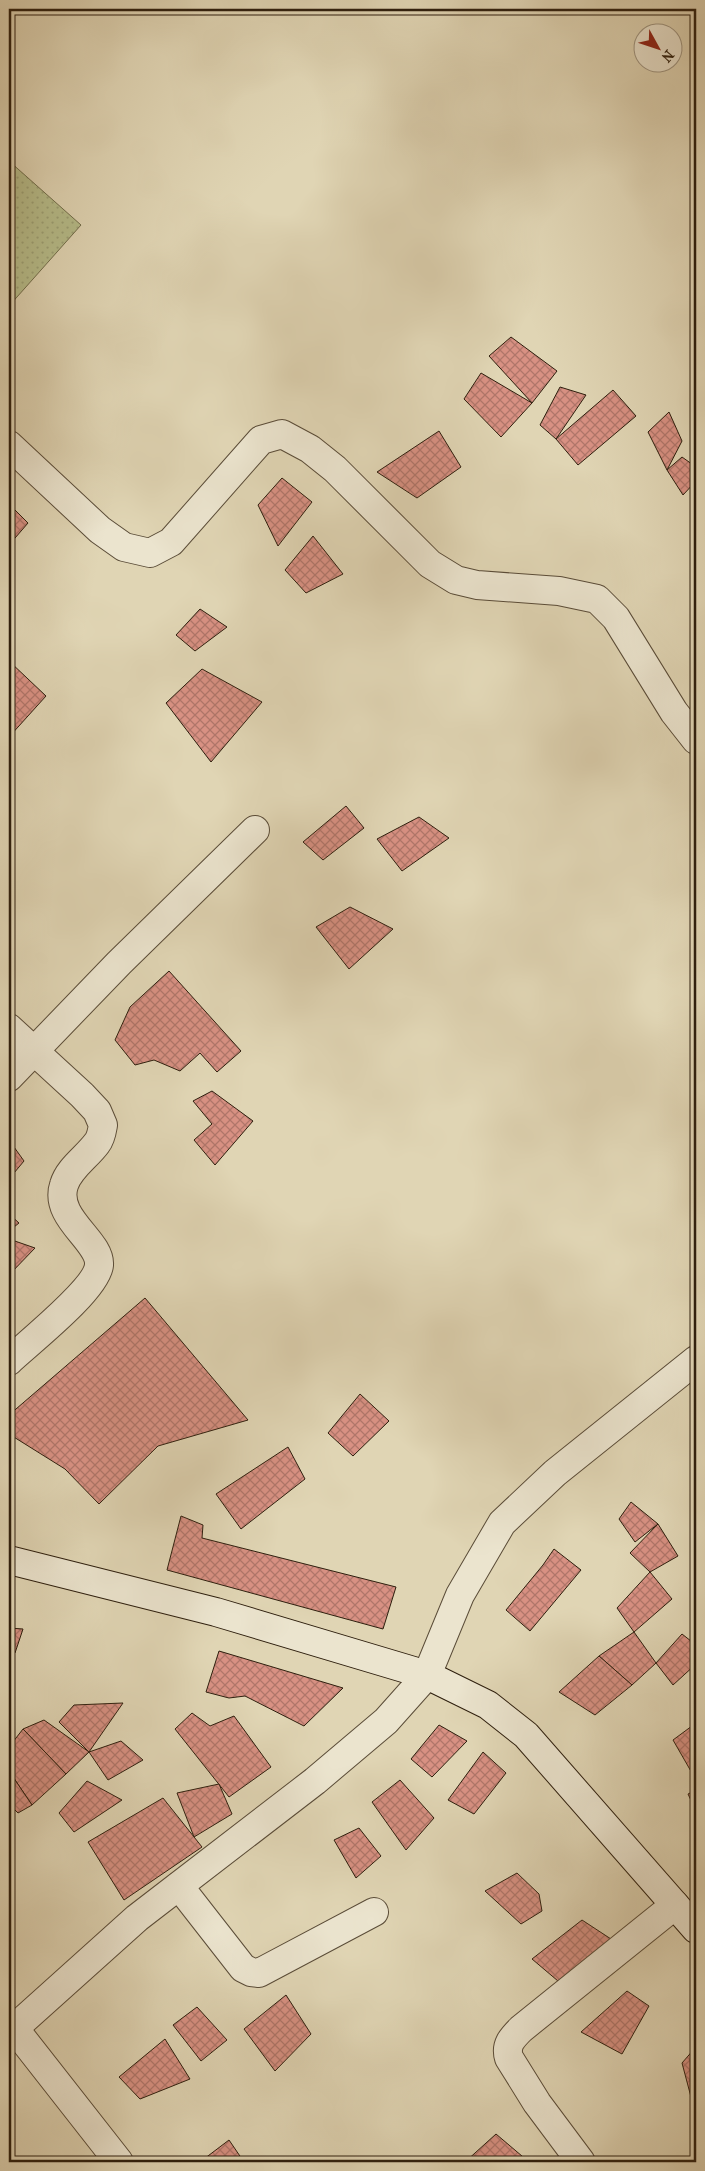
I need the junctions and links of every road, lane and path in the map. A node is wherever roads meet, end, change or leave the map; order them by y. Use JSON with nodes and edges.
{"nodes":[{"id":1,"x":9,"y":445,"type":"edge"},
{"id":2,"x":696,"y":740,"type":"edge"},
{"id":3,"x":255,"y":830,"type":"dead end"},
{"id":4,"x":9,"y":1028,"type":"edge"},
{"id":5,"x":35,"y":1052,"type":"junction"},
{"id":6,"x":9,"y":1077,"type":"edge"},
{"id":7,"x":696,"y":1360,"type":"edge"},
{"id":8,"x":9,"y":1361,"type":"edge"},
{"id":9,"x":9,"y":1560,"type":"edge"},
{"id":10,"x":427,"y":1676,"type":"junction"},
{"id":11,"x":179,"y":1886,"type":"junction"},
{"id":12,"x":675,"y":1905,"type":"junction"},
{"id":13,"x":374,"y":1912,"type":"dead end"},
{"id":14,"x":696,"y":1930,"type":"edge"},
{"id":15,"x":11,"y":2030,"type":"edge"},
{"id":16,"x":119,"y":2162,"type":"edge"},
{"id":17,"x":581,"y":2162,"type":"edge"}],
"edges":[{"from":1,"to":2,"type":"street"},
{"from":3,"to":5,"type":"street"},
{"from":4,"to":5,"type":"street"},
{"from":5,"to":6,"type":"street"},
{"from":5,"to":8,"type":"street"},
{"from":7,"to":10,"type":"street"},
{"from":9,"to":10,"type":"street"},
{"from":10,"to":11,"type":"street"},
{"from":10,"to":12,"type":"street"},
{"from":11,"to":13,"type":"street"},
{"from":11,"to":15,"type":"street"},
{"from":12,"to":14,"type":"street"},
{"from":12,"to":17,"type":"street"},
{"from":15,"to":16,"type":"street"}]}
